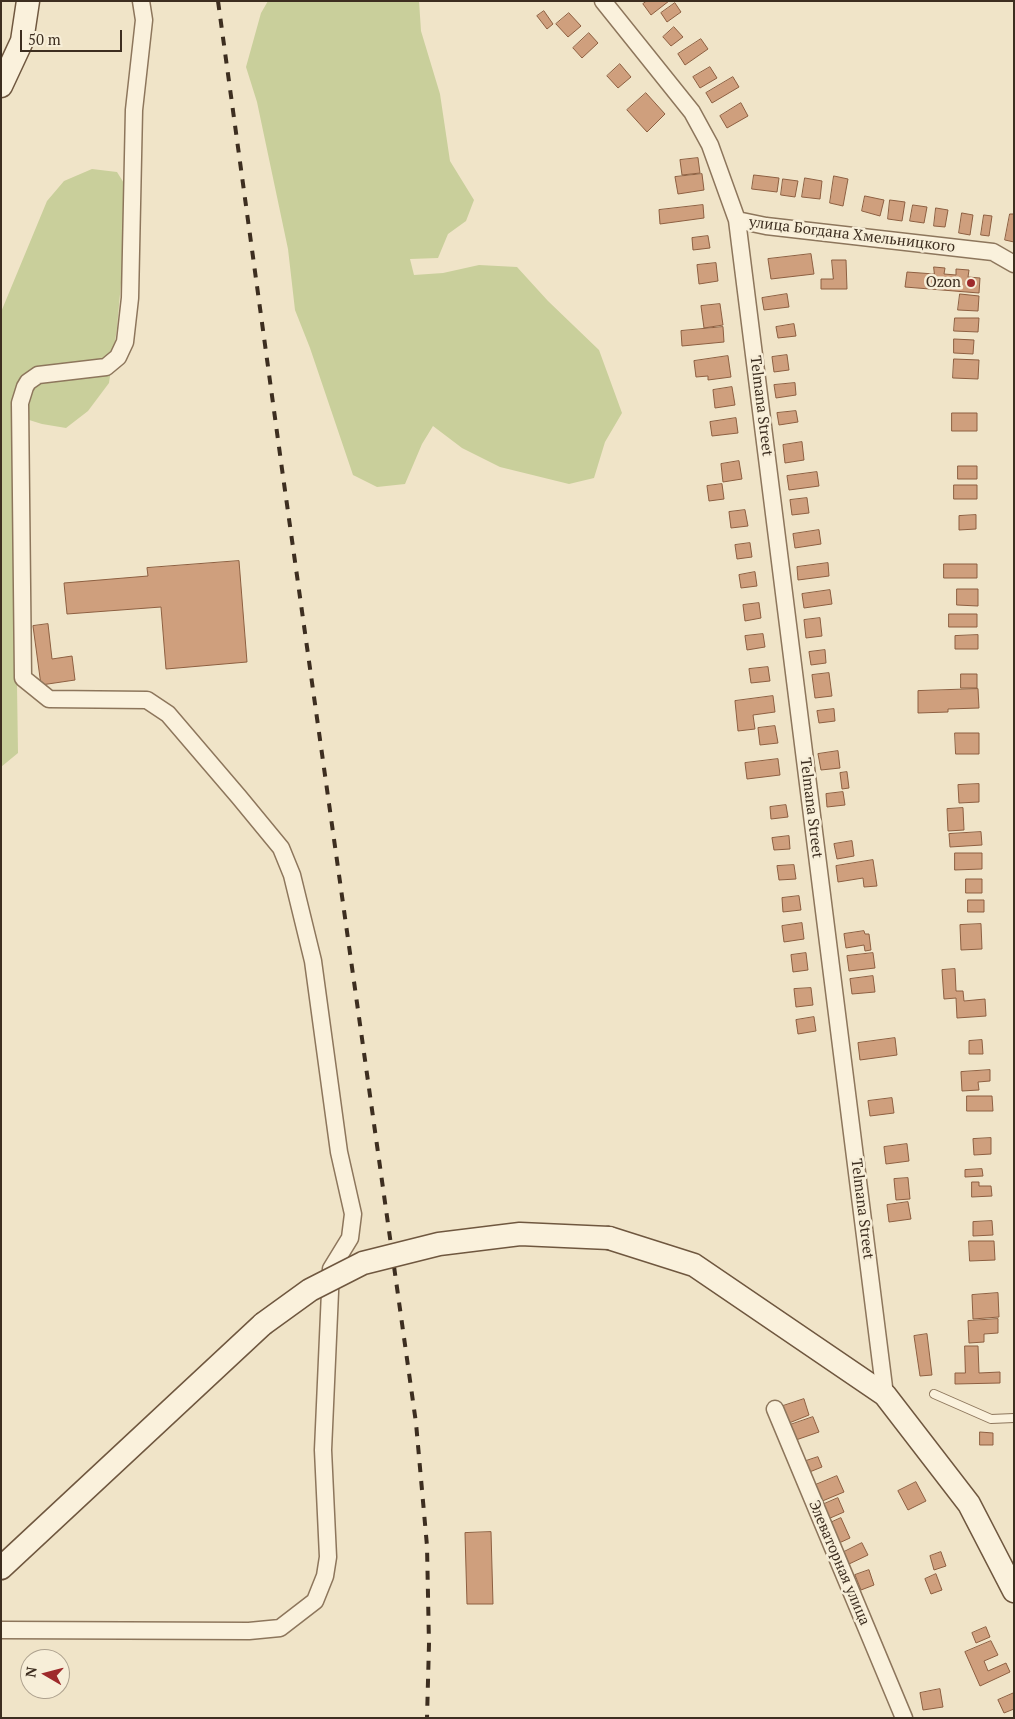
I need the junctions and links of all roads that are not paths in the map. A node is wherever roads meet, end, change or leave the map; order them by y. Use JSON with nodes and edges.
{"nodes":[{"id":1,"x":28,"y":1,"type":"edge"},
{"id":2,"x":141,"y":1,"type":"edge"},
{"id":3,"x":603,"y":1,"type":"edge"},
{"id":4,"x":1,"y":86,"type":"edge"},
{"id":5,"x":738,"y":220,"type":"junction"},
{"id":6,"x":1014,"y":264,"type":"edge"},
{"id":7,"x":934,"y":1394,"type":"dead end"},
{"id":8,"x":885,"y":1395,"type":"junction"},
{"id":9,"x":775,"y":1409,"type":"dead end"},
{"id":10,"x":1014,"y":1418,"type":"edge"},
{"id":11,"x":1,"y":1568,"type":"edge"},
{"id":12,"x":1014,"y":1591,"type":"edge"},
{"id":13,"x":1,"y":1630,"type":"edge"},
{"id":14,"x":904,"y":1718,"type":"edge"}],
"edges":[{"from":1,"to":4,"type":"street"},
{"from":2,"to":13,"type":"street"},
{"from":3,"to":5,"type":"street","name":"улица Богдана Хмельницкого"},
{"from":5,"to":6,"type":"street","name":"улица Богдана Хмельницкого"},
{"from":5,"to":8,"type":"street","name":"Telmana Street"},
{"from":7,"to":10,"type":"lane"},
{"from":8,"to":11,"type":"street","bridge":true},
{"from":8,"to":12,"type":"street"},
{"from":9,"to":14,"type":"street","name":"Элеваторная улица"}]}
